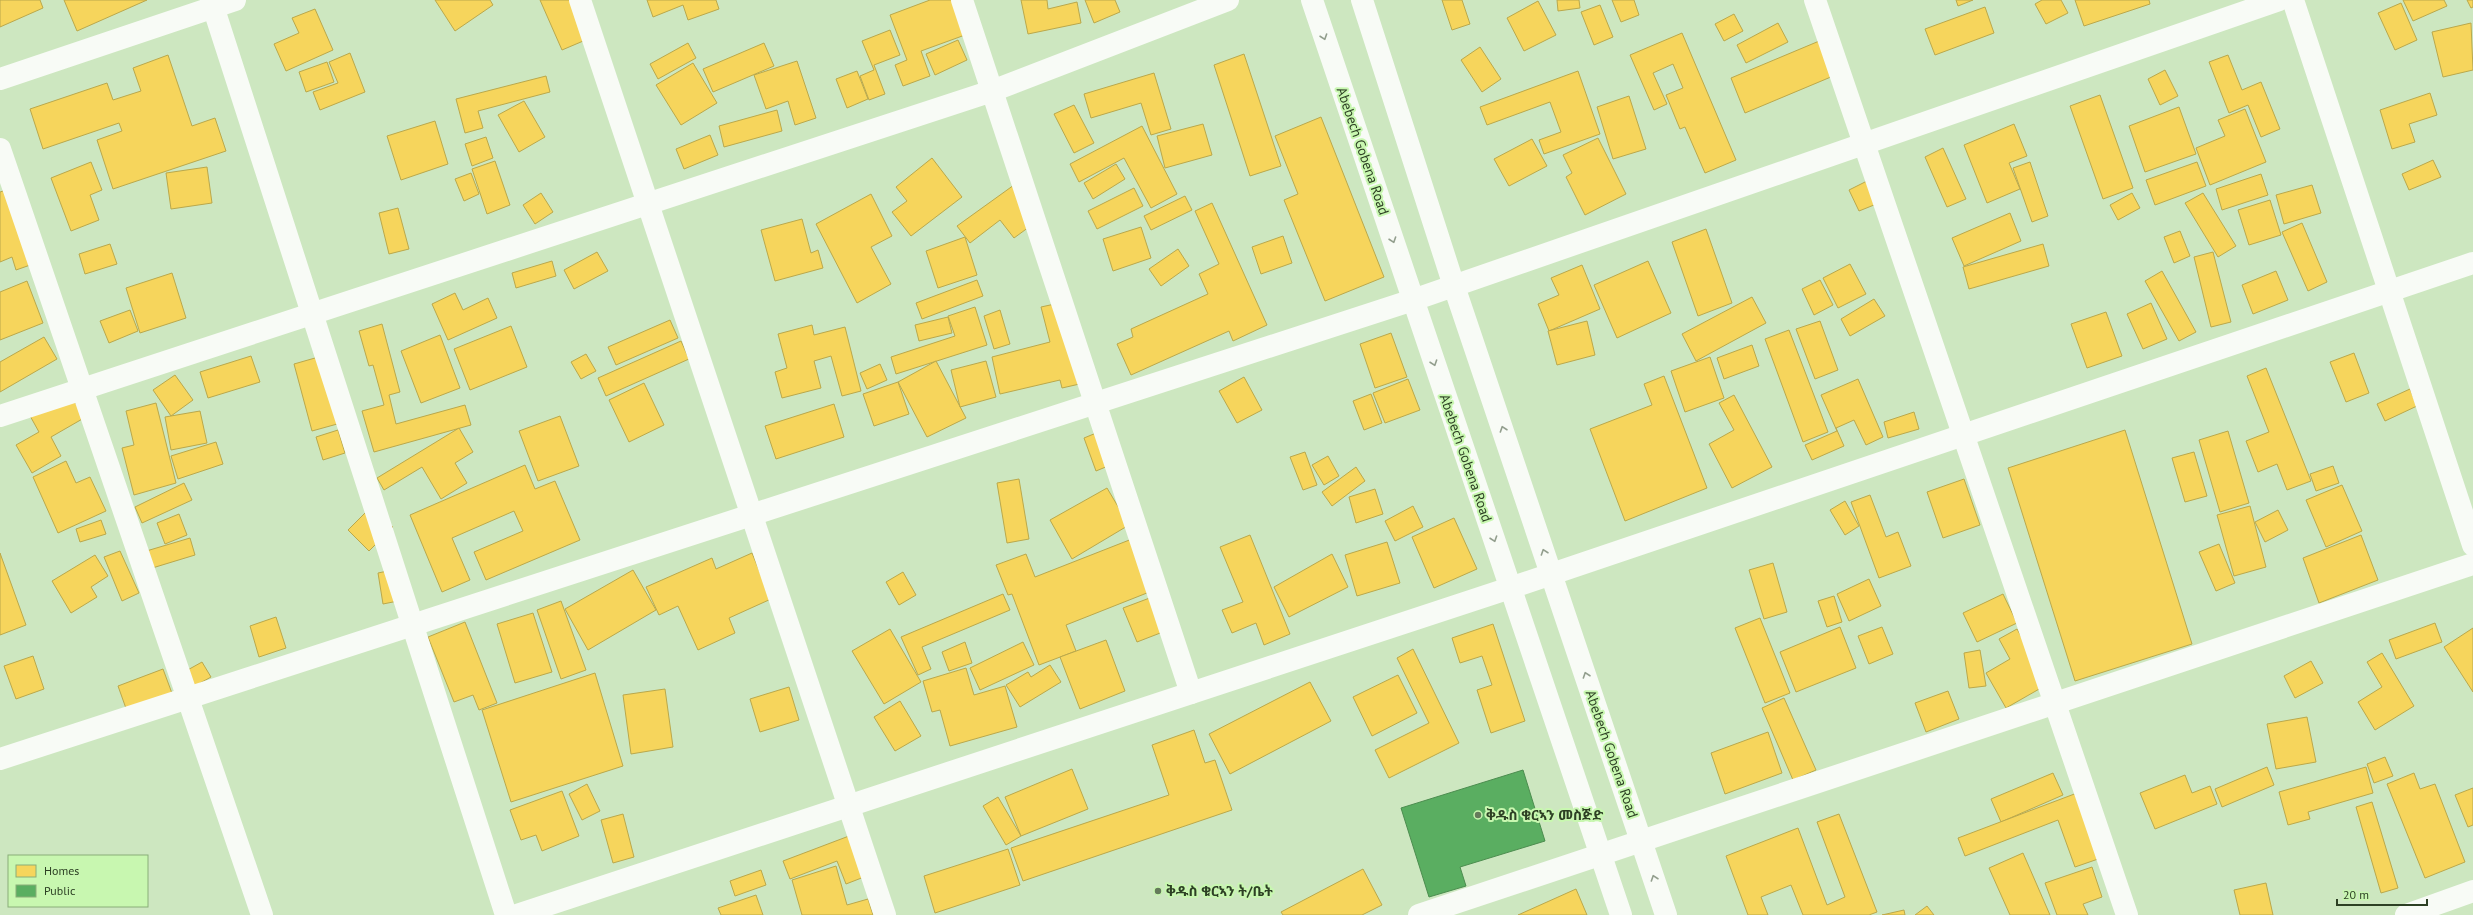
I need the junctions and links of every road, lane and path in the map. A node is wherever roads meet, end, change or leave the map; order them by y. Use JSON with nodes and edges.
{"nodes":[{"id":1,"x":235,"y":0,"type":"edge"},
{"id":2,"x":580,"y":0,"type":"edge"},
{"id":3,"x":962,"y":0,"type":"edge"},
{"id":4,"x":1228,"y":0,"type":"edge"},
{"id":5,"x":1312,"y":0,"type":"edge"},
{"id":6,"x":1362,"y":0,"type":"edge"},
{"id":7,"x":1815,"y":0,"type":"edge"},
{"id":8,"x":2279,"y":0,"type":"edge"},
{"id":9,"x":2293,"y":0,"type":"edge"},
{"id":10,"x":212,"y":4,"type":"edge"},
{"id":11,"x":0,"y":79,"type":"edge"},
{"id":12,"x":992,"y":91,"type":"junction"},
{"id":13,"x":1864,"y":143,"type":"junction"},
{"id":14,"x":0,"y":149,"type":"edge"},
{"id":15,"x":648,"y":204,"type":"junction"},
{"id":16,"x":2473,"y":263,"type":"edge"},
{"id":17,"x":1454,"y":286,"type":"junction"},
{"id":18,"x":2389,"y":291,"type":"junction"},
{"id":19,"x":1413,"y":300,"type":"junction"},
{"id":20,"x":312,"y":314,"type":"junction"},
{"id":21,"x":82,"y":389,"type":"junction"},
{"id":22,"x":1095,"y":403,"type":"junction"},
{"id":23,"x":0,"y":416,"type":"edge"},
{"id":24,"x":1964,"y":435,"type":"junction"},
{"id":25,"x":752,"y":515,"type":"junction"},
{"id":26,"x":2473,"y":545,"type":"edge"},
{"id":27,"x":2473,"y":564,"type":"edge"},
{"id":28,"x":1552,"y":574,"type":"junction"},
{"id":29,"x":1510,"y":588,"type":"junction"},
{"id":30,"x":412,"y":625,"type":"junction"},
{"id":31,"x":1191,"y":694,"type":"junction"},
{"id":32,"x":188,"y":698,"type":"junction"},
{"id":33,"x":2055,"y":704,"type":"junction"},
{"id":34,"x":0,"y":759,"type":"edge"},
{"id":35,"x":849,"y":806,"type":"junction"},
{"id":36,"x":1642,"y":841,"type":"junction"},
{"id":37,"x":1601,"y":855,"type":"junction"},
{"id":38,"x":2473,"y":890,"type":"edge"},
{"id":39,"x":262,"y":915,"type":"edge"},
{"id":40,"x":506,"y":915,"type":"edge"},
{"id":41,"x":517,"y":915,"type":"edge"},
{"id":42,"x":885,"y":915,"type":"edge"},
{"id":43,"x":1419,"y":915,"type":"edge"},
{"id":44,"x":1621,"y":915,"type":"edge"},
{"id":45,"x":1666,"y":915,"type":"edge"},
{"id":46,"x":2127,"y":915,"type":"edge"},
{"id":47,"x":2406,"y":915,"type":"edge"}],
"edges":[{"from":1,"to":10,"type":"street"},
{"from":2,"to":15,"type":"street"},
{"from":3,"to":12,"type":"street"},
{"from":4,"to":12,"type":"street"},
{"from":5,"to":19,"type":"street","name":"Abebech Gobena Road","one_way":true},
{"from":6,"to":17,"type":"street","name":"Abebech Gobena Road"},
{"from":7,"to":13,"type":"street"},
{"from":8,"to":13,"type":"street"},
{"from":9,"to":18,"type":"street"},
{"from":10,"to":11,"type":"street"},
{"from":10,"to":20,"type":"street"},
{"from":12,"to":15,"type":"street"},
{"from":12,"to":22,"type":"street"},
{"from":13,"to":17,"type":"street"},
{"from":13,"to":24,"type":"street"},
{"from":14,"to":21,"type":"street"},
{"from":15,"to":20,"type":"street"},
{"from":15,"to":25,"type":"street"},
{"from":16,"to":18,"type":"street"},
{"from":17,"to":19,"type":"street"},
{"from":28,"to":17,"type":"street","name":"Abebech Gobena Road","one_way":true},
{"from":18,"to":24,"type":"street"},
{"from":18,"to":26,"type":"street"},
{"from":19,"to":22,"type":"street"},
{"from":19,"to":29,"type":"street","name":"Abebech Gobena Road","one_way":true},
{"from":20,"to":21,"type":"street"},
{"from":20,"to":30,"type":"street"},
{"from":21,"to":23,"type":"street"},
{"from":21,"to":32,"type":"street"},
{"from":22,"to":25,"type":"street"},
{"from":22,"to":31,"type":"street"},
{"from":24,"to":28,"type":"street"},
{"from":24,"to":33,"type":"street"},
{"from":25,"to":30,"type":"street"},
{"from":25,"to":35,"type":"street"},
{"from":27,"to":33,"type":"street"},
{"from":28,"to":29,"type":"street"},
{"from":36,"to":28,"type":"street","name":"Abebech Gobena Road","one_way":true},
{"from":29,"to":31,"type":"street"},
{"from":29,"to":37,"type":"street","name":"Abebech Gobena Road"},
{"from":30,"to":32,"type":"street"},
{"from":30,"to":40,"type":"street"},
{"from":31,"to":35,"type":"street"},
{"from":32,"to":34,"type":"street"},
{"from":32,"to":39,"type":"street"},
{"from":33,"to":36,"type":"street"},
{"from":33,"to":46,"type":"street"},
{"from":35,"to":41,"type":"street"},
{"from":35,"to":42,"type":"street"},
{"from":36,"to":37,"type":"street"},
{"from":45,"to":36,"type":"street","name":"Abebech Gobena Road","one_way":true},
{"from":37,"to":43,"type":"street"},
{"from":37,"to":44,"type":"street","name":"Abebech Gobena Road"},
{"from":38,"to":47,"type":"street"}]}
